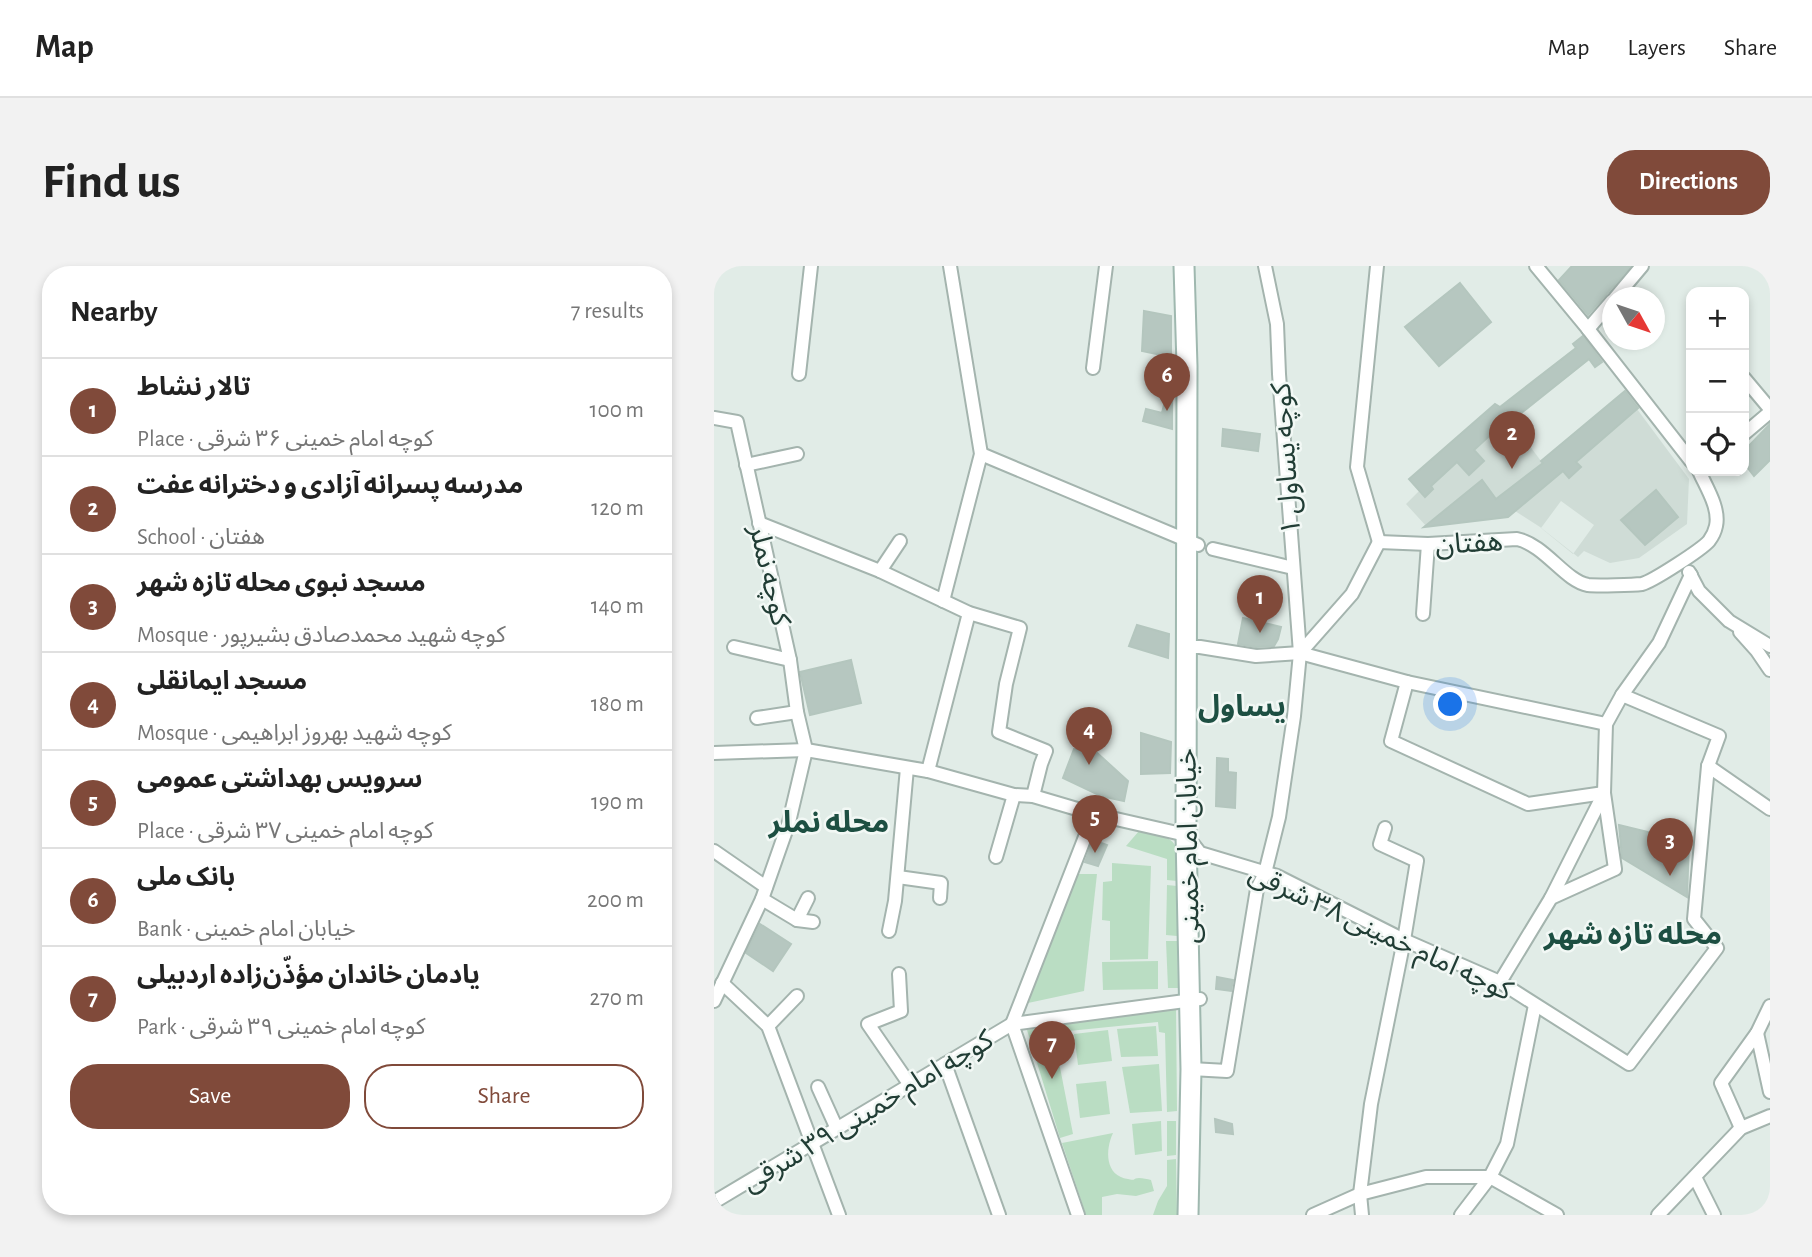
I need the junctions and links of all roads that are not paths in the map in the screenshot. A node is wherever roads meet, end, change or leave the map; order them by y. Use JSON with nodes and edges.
{"nodes":[{"id":1,"x":811,"y":266,"type":"edge"},
{"id":2,"x":950,"y":266,"type":"edge"},
{"id":3,"x":1106,"y":266,"type":"edge"},
{"id":4,"x":1184,"y":266,"type":"edge"},
{"id":5,"x":1265,"y":266,"type":"edge"},
{"id":6,"x":1377,"y":266,"type":"edge"},
{"id":7,"x":1536,"y":266,"type":"edge"},
{"id":8,"x":1642,"y":266,"type":"edge"},
{"id":9,"x":1624,"y":287,"type":"edge"},
{"id":10,"x":1602,"y":313,"type":"edge"},
{"id":11,"x":1588,"y":330,"type":"junction"},
{"id":12,"x":1093,"y":368,"type":"dead end"},
{"id":13,"x":799,"y":374,"type":"dead end"},
{"id":14,"x":1749,"y":385,"type":"edge"},
{"id":15,"x":1770,"y":411,"type":"edge"},
{"id":16,"x":714,"y":418,"type":"edge"},
{"id":17,"x":1749,"y":429,"type":"edge"},
{"id":18,"x":797,"y":454,"type":"dead end"},
{"id":19,"x":981,"y":454,"type":"junction"},
{"id":20,"x":1686,"y":455,"type":"edge"},
{"id":21,"x":746,"y":465,"type":"junction"},
{"id":22,"x":1701,"y":476,"type":"edge"},
{"id":23,"x":759,"y":523,"type":"junction"},
{"id":24,"x":900,"y":541,"type":"dead end"},
{"id":25,"x":1192,"y":542,"type":"junction"},
{"id":26,"x":1379,"y":542,"type":"junction"},
{"id":27,"x":1428,"y":544,"type":"junction"},
{"id":28,"x":1213,"y":549,"type":"dead end"},
{"id":29,"x":1683,"y":561,"type":"junction"},
{"id":30,"x":1293,"y":568,"type":"junction"},
{"id":31,"x":880,"y":571,"type":"junction"},
{"id":32,"x":1690,"y":575,"type":"junction"},
{"id":33,"x":943,"y":601,"type":"junction"},
{"id":34,"x":969,"y":613,"type":"junction"},
{"id":35,"x":1423,"y":614,"type":"dead end"},
{"id":36,"x":1730,"y":621,"type":"junction"},
{"id":37,"x":734,"y":646,"type":"dead end"},
{"id":38,"x":1770,"y":646,"type":"edge"},
{"id":39,"x":1193,"y":647,"type":"junction"},
{"id":40,"x":1300,"y":653,"type":"junction"},
{"id":41,"x":790,"y":660,"type":"junction"},
{"id":42,"x":1770,"y":670,"type":"edge"},
{"id":43,"x":1407,"y":682,"type":"junction"},
{"id":44,"x":1622,"y":695,"type":"junction"},
{"id":45,"x":797,"y":712,"type":"junction"},
{"id":46,"x":757,"y":718,"type":"dead end"},
{"id":47,"x":1606,"y":724,"type":"junction"},
{"id":48,"x":806,"y":750,"type":"junction"},
{"id":49,"x":714,"y":752,"type":"edge"},
{"id":50,"x":1708,"y":766,"type":"junction"},
{"id":51,"x":907,"y":768,"type":"junction"},
{"id":52,"x":928,"y":771,"type":"junction"},
{"id":53,"x":1604,"y":793,"type":"junction"},
{"id":54,"x":1014,"y":795,"type":"junction"},
{"id":55,"x":1033,"y":796,"type":"junction"},
{"id":56,"x":1770,"y":809,"type":"edge"},
{"id":57,"x":1094,"y":814,"type":"junction"},
{"id":58,"x":1385,"y":828,"type":"dead end"},
{"id":59,"x":1186,"y":835,"type":"junction"},
{"id":60,"x":714,"y":852,"type":"edge"},
{"id":61,"x":996,"y":857,"type":"dead end"},
{"id":62,"x":1265,"y":873,"type":"junction"},
{"id":63,"x":898,"y":877,"type":"junction"},
{"id":64,"x":764,"y":893,"type":"junction"},
{"id":65,"x":808,"y":898,"type":"dead end"},
{"id":66,"x":940,"y":898,"type":"dead end"},
{"id":67,"x":1551,"y":898,"type":"junction"},
{"id":68,"x":797,"y":920,"type":"junction"},
{"id":69,"x":813,"y":922,"type":"dead end"},
{"id":70,"x":889,"y":931,"type":"dead end"},
{"id":71,"x":1404,"y":940,"type":"junction"},
{"id":72,"x":899,"y":974,"type":"dead end"},
{"id":73,"x":1500,"y":982,"type":"junction"},
{"id":74,"x":722,"y":983,"type":"junction"},
{"id":75,"x":797,"y":996,"type":"dead end"},
{"id":76,"x":1195,"y":999,"type":"junction"},
{"id":77,"x":714,"y":1001,"type":"edge"},
{"id":78,"x":1535,"y":1006,"type":"junction"},
{"id":79,"x":1770,"y":1006,"type":"edge"},
{"id":80,"x":1012,"y":1024,"type":"junction"},
{"id":81,"x":768,"y":1026,"type":"junction"},
{"id":82,"x":1757,"y":1033,"type":"junction"},
{"id":83,"x":945,"y":1064,"type":"junction"},
{"id":84,"x":1196,"y":1069,"type":"junction"},
{"id":85,"x":909,"y":1085,"type":"junction"},
{"id":86,"x":818,"y":1087,"type":"dead end"},
{"id":87,"x":1770,"y":1092,"type":"edge"},
{"id":88,"x":1770,"y":1116,"type":"edge"},
{"id":89,"x":1741,"y":1128,"type":"junction"},
{"id":90,"x":837,"y":1129,"type":"junction"},
{"id":91,"x":811,"y":1144,"type":"junction"},
{"id":92,"x":1490,"y":1177,"type":"junction"},
{"id":93,"x":1695,"y":1177,"type":"junction"},
{"id":94,"x":1360,"y":1194,"type":"junction"},
{"id":95,"x":714,"y":1202,"type":"edge"},
{"id":96,"x":839,"y":1215,"type":"edge"},
{"id":97,"x":999,"y":1215,"type":"edge"},
{"id":98,"x":1078,"y":1215,"type":"edge"},
{"id":99,"x":1188,"y":1215,"type":"edge"},
{"id":100,"x":1313,"y":1215,"type":"edge"},
{"id":101,"x":1362,"y":1215,"type":"edge"},
{"id":102,"x":1461,"y":1215,"type":"edge"},
{"id":103,"x":1557,"y":1215,"type":"edge"},
{"id":104,"x":1658,"y":1215,"type":"edge"},
{"id":105,"x":1714,"y":1215,"type":"edge"}],
"edges":[{"from":1,"to":13,"type":"street"},
{"from":2,"to":19,"type":"street"},
{"from":3,"to":12,"type":"street"},
{"from":4,"to":25,"type":"main road","name":"خیابان امام خمینی"},
{"from":5,"to":30,"type":"street","name":"کوچه یساول ۱"},
{"from":6,"to":26,"type":"street"},
{"from":7,"to":11,"type":"street"},
{"from":8,"to":9,"type":"street"},
{"from":10,"to":11,"type":"street"},
{"from":11,"to":20,"type":"street"},
{"from":14,"to":15,"type":"street"},
{"from":15,"to":17,"type":"street"},
{"from":16,"to":21,"type":"street","name":"کوچه نملر"},
{"from":18,"to":21,"type":"street"},
{"from":19,"to":25,"type":"street"},
{"from":19,"to":33,"type":"street"},
{"from":21,"to":23,"type":"street","name":"کوچه نملر"},
{"from":22,"to":29,"type":"street","name":"هفتان"},
{"from":23,"to":31,"type":"street"},
{"from":23,"to":41,"type":"street","name":"کوچه نملر"},
{"from":24,"to":31,"type":"street"},
{"from":25,"to":39,"type":"main road","name":"خیابان امام خمینی"},
{"from":26,"to":27,"type":"street","name":"هفتان"},
{"from":26,"to":40,"type":"street"},
{"from":27,"to":29,"type":"street","name":"هفتان"},
{"from":27,"to":35,"type":"street"},
{"from":28,"to":30,"type":"street"},
{"from":29,"to":32,"type":"street"},
{"from":30,"to":40,"type":"street","name":"کوچه یساول ۱"},
{"from":31,"to":33,"type":"street"},
{"from":32,"to":36,"type":"street"},
{"from":32,"to":44,"type":"street"},
{"from":33,"to":34,"type":"street"},
{"from":34,"to":52,"type":"street"},
{"from":34,"to":55,"type":"street"},
{"from":36,"to":38,"type":"street"},
{"from":36,"to":42,"type":"street"},
{"from":37,"to":41,"type":"street"},
{"from":39,"to":40,"type":"street"},
{"from":39,"to":59,"type":"main road","name":"خیابان امام خمینی"},
{"from":40,"to":43,"type":"street"},
{"from":40,"to":62,"type":"street","name":"کوچه یساول ۱"},
{"from":41,"to":45,"type":"street","name":"کوچه نملر"},
{"from":43,"to":47,"type":"street"},
{"from":43,"to":53,"type":"street"},
{"from":44,"to":47,"type":"street"},
{"from":44,"to":50,"type":"street"},
{"from":45,"to":46,"type":"street"},
{"from":45,"to":48,"type":"street","name":"کوچه نملر"},
{"from":47,"to":53,"type":"street"},
{"from":48,"to":49,"type":"street"},
{"from":48,"to":51,"type":"street"},
{"from":48,"to":64,"type":"street"},
{"from":50,"to":56,"type":"street"},
{"from":50,"to":78,"type":"street","name":"کوچه امام خمینی ۳۸ شرقی"},
{"from":51,"to":52,"type":"street"},
{"from":51,"to":63,"type":"street"},
{"from":52,"to":54,"type":"street"},
{"from":53,"to":67,"type":"street"},
{"from":53,"to":67,"type":"street"},
{"from":54,"to":55,"type":"street"},
{"from":54,"to":61,"type":"street"},
{"from":55,"to":57,"type":"street"},
{"from":57,"to":59,"type":"street"},
{"from":57,"to":80,"type":"street"},
{"from":58,"to":71,"type":"street"},
{"from":59,"to":62,"type":"street","name":"کوچه امام خمینی ۳۸ شرقی"},
{"from":59,"to":76,"type":"main road","name":"خیابان امام خمینی"},
{"from":60,"to":64,"type":"street"},
{"from":62,"to":71,"type":"street","name":"کوچه امام خمینی ۳۸ شرقی"},
{"from":62,"to":84,"type":"street","name":"کوچه یساول ۱"},
{"from":63,"to":66,"type":"street"},
{"from":63,"to":70,"type":"street"},
{"from":64,"to":68,"type":"street"},
{"from":64,"to":74,"type":"street"},
{"from":65,"to":68,"type":"street"},
{"from":67,"to":73,"type":"street"},
{"from":68,"to":69,"type":"street"},
{"from":71,"to":73,"type":"street","name":"کوچه امام خمینی ۳۸ شرقی"},
{"from":71,"to":94,"type":"street"},
{"from":72,"to":85,"type":"street"},
{"from":73,"to":78,"type":"street","name":"کوچه امام خمینی ۳۸ شرقی"},
{"from":74,"to":77,"type":"street"},
{"from":74,"to":81,"type":"street"},
{"from":75,"to":81,"type":"street"},
{"from":76,"to":80,"type":"street","name":"کوچه امام خمینی ۳۹ شرقی"},
{"from":76,"to":84,"type":"main road","name":"خیابان امام خمینی"},
{"from":78,"to":92,"type":"street"},
{"from":79,"to":82,"type":"street"},
{"from":80,"to":83,"type":"street","name":"کوچه امام خمینی ۳۹ شرقی"},
{"from":80,"to":98,"type":"street"},
{"from":81,"to":91,"type":"street"},
{"from":82,"to":87,"type":"street"},
{"from":82,"to":89,"type":"street"},
{"from":83,"to":85,"type":"street","name":"کوچه امام خمینی ۳۹ شرقی"},
{"from":83,"to":97,"type":"street"},
{"from":84,"to":99,"type":"main road","name":"خیابان امام خمینی"},
{"from":85,"to":90,"type":"street","name":"کوچه امام خمینی ۳۹ شرقی"},
{"from":86,"to":90,"type":"street"},
{"from":88,"to":89,"type":"street"},
{"from":89,"to":93,"type":"street"},
{"from":90,"to":91,"type":"street","name":"کوچه امام خمینی ۳۹ شرقی"},
{"from":91,"to":95,"type":"street","name":"کوچه امام خمینی ۳۹ شرقی"},
{"from":91,"to":96,"type":"street"},
{"from":92,"to":94,"type":"street"},
{"from":92,"to":102,"type":"street"},
{"from":92,"to":103,"type":"street"},
{"from":93,"to":104,"type":"street"},
{"from":93,"to":105,"type":"street"},
{"from":94,"to":100,"type":"street"},
{"from":94,"to":101,"type":"street"}]}
